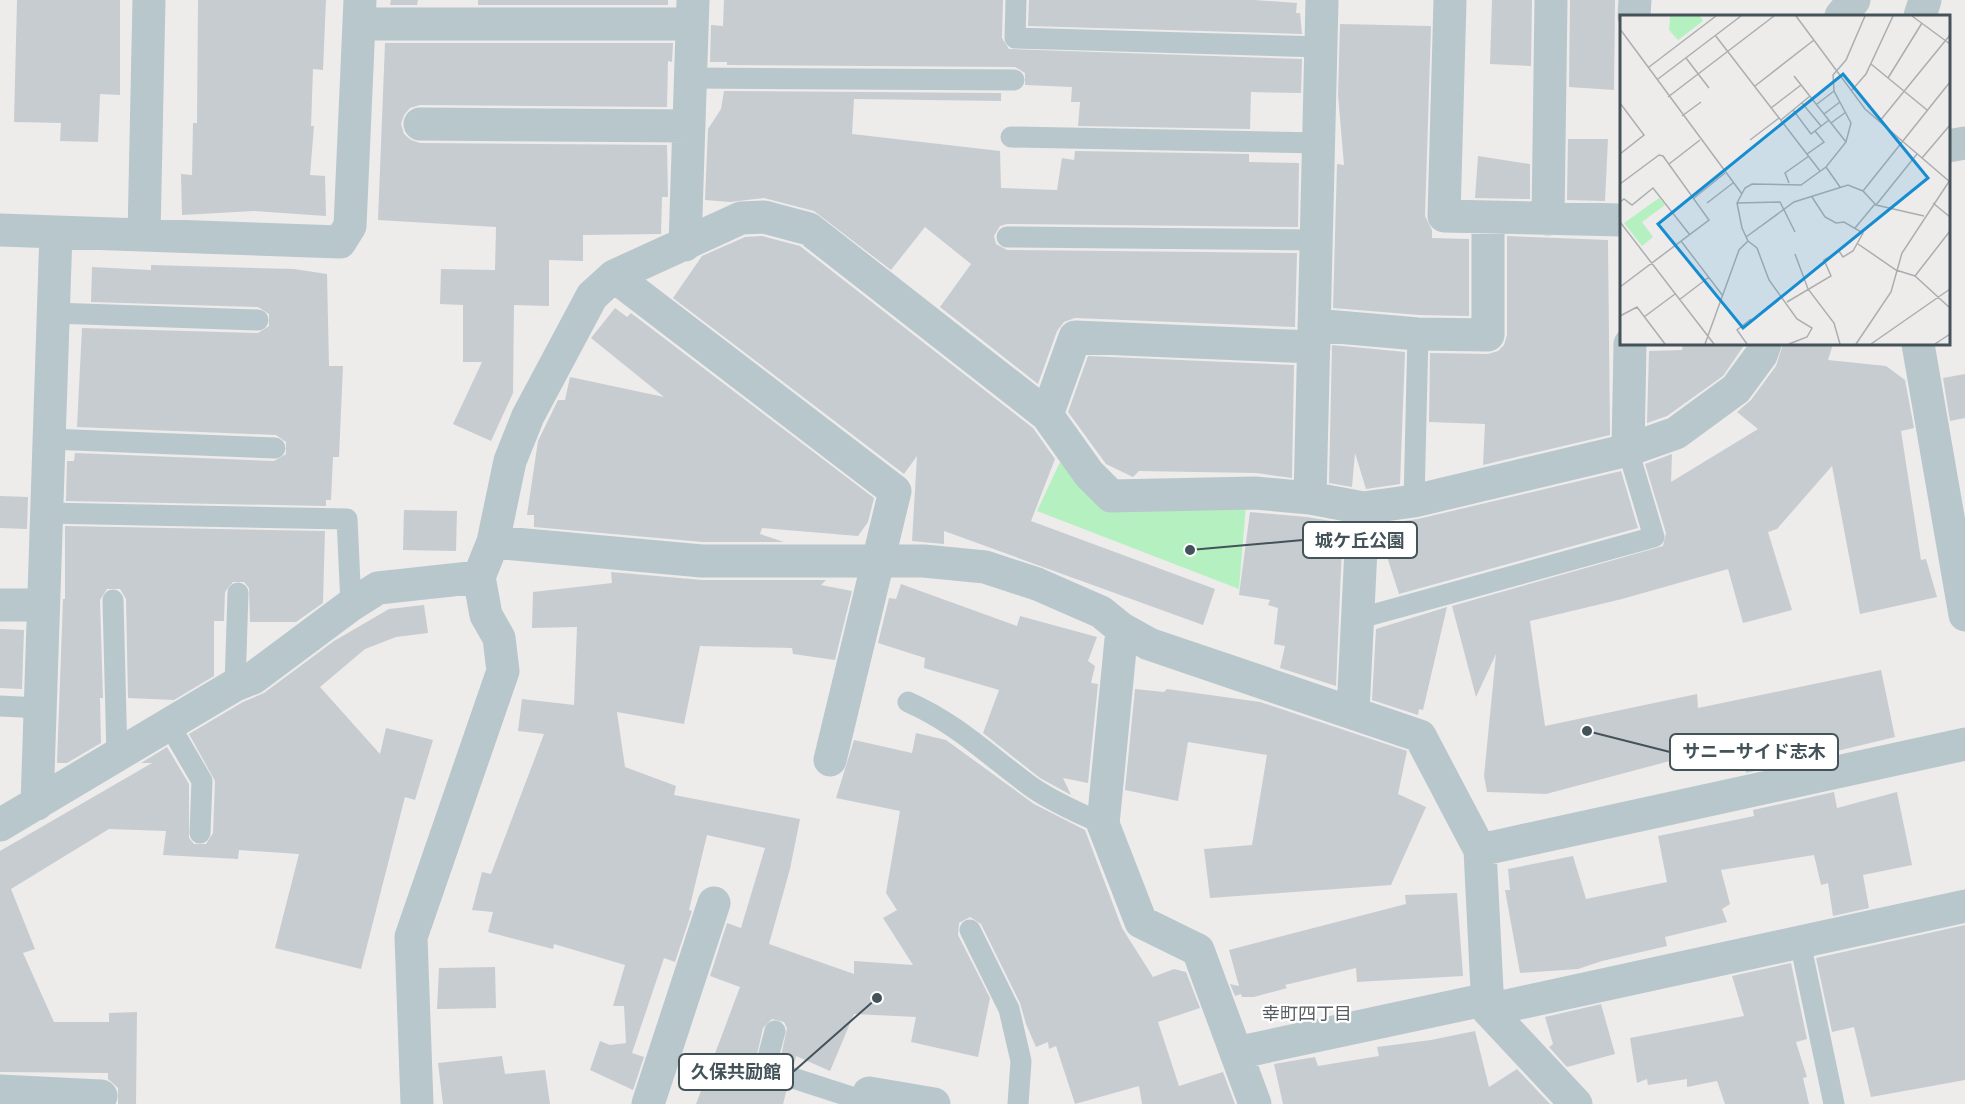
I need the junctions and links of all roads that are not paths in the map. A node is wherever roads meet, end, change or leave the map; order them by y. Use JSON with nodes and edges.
{"nodes":[{"id":1,"x":149,"y":0,"type":"edge"},
{"id":2,"x":1016,"y":0,"type":"edge"},
{"id":3,"x":1322,"y":0,"type":"edge"},
{"id":4,"x":1450,"y":0,"type":"edge"},
{"id":5,"x":1551,"y":0,"type":"edge"},
{"id":6,"x":1635,"y":0,"type":"edge"},
{"id":7,"x":1854,"y":0,"type":"edge"},
{"id":8,"x":1925,"y":0,"type":"edge"},
{"id":9,"x":360,"y":12,"type":"edge"},
{"id":10,"x":693,"y":12,"type":"edge"},
{"id":11,"x":1634,"y":15,"type":"edge"},
{"id":12,"x":1842,"y":15,"type":"edge"},
{"id":13,"x":1920,"y":15,"type":"edge"},
{"id":14,"x":1321,"y":47,"type":"junction"},
{"id":15,"x":691,"y":78,"type":"junction"},
{"id":16,"x":1014,"y":80,"type":"dead end"},
{"id":17,"x":420,"y":124,"type":"dead end"},
{"id":18,"x":689,"y":126,"type":"junction"},
{"id":19,"x":1011,"y":137,"type":"dead end"},
{"id":20,"x":1319,"y":143,"type":"junction"},
{"id":21,"x":1965,"y":143,"type":"edge"},
{"id":22,"x":1950,"y":146,"type":"edge"},
{"id":23,"x":1488,"y":218,"type":"junction"},
{"id":24,"x":1548,"y":219,"type":"junction"},
{"id":25,"x":1620,"y":220,"type":"edge"},
{"id":26,"x":0,"y":230,"type":"edge"},
{"id":27,"x":56,"y":232,"type":"junction"},
{"id":28,"x":144,"y":235,"type":"junction"},
{"id":29,"x":1007,"y":237,"type":"dead end"},
{"id":30,"x":1316,"y":240,"type":"junction"},
{"id":31,"x":685,"y":245,"type":"junction"},
{"id":32,"x":614,"y":276,"type":"junction"},
{"id":33,"x":53,"y":313,"type":"junction"},
{"id":34,"x":258,"y":320,"type":"dead end"},
{"id":35,"x":1418,"y":334,"type":"junction"},
{"id":36,"x":1314,"y":336,"type":"junction"},
{"id":37,"x":1630,"y":345,"type":"edge"},
{"id":38,"x":1765,"y":345,"type":"edge"},
{"id":39,"x":1917,"y":345,"type":"edge"},
{"id":40,"x":1047,"y":415,"type":"junction"},
{"id":41,"x":49,"y":439,"type":"junction"},
{"id":42,"x":275,"y":448,"type":"dead end"},
{"id":43,"x":1628,"y":450,"type":"junction"},
{"id":44,"x":1955,"y":492,"type":"edge"},
{"id":45,"x":1310,"y":498,"type":"junction"},
{"id":46,"x":1414,"y":501,"type":"junction"},
{"id":47,"x":1363,"y":508,"type":"junction"},
{"id":48,"x":46,"y":513,"type":"junction"},
{"id":49,"x":493,"y":542,"type":"junction"},
{"id":50,"x":878,"y":562,"type":"junction"},
{"id":51,"x":479,"y":577,"type":"junction"},
{"id":52,"x":238,"y":593,"type":"dead end"},
{"id":53,"x":113,"y":600,"type":"dead end"},
{"id":54,"x":0,"y":605,"type":"edge"},
{"id":55,"x":43,"y":605,"type":"junction"},
{"id":56,"x":351,"y":605,"type":"junction"},
{"id":57,"x":1965,"y":615,"type":"edge"},
{"id":58,"x":1358,"y":620,"type":"junction"},
{"id":59,"x":1122,"y":629,"type":"junction"},
{"id":60,"x":236,"y":685,"type":"junction"},
{"id":61,"x":908,"y":702,"type":"dead end"},
{"id":62,"x":0,"y":706,"type":"edge"},
{"id":63,"x":40,"y":708,"type":"junction"},
{"id":64,"x":1353,"y":712,"type":"junction"},
{"id":65,"x":170,"y":726,"type":"junction"},
{"id":66,"x":1965,"y":744,"type":"edge"},
{"id":67,"x":117,"y":757,"type":"junction"},
{"id":68,"x":830,"y":760,"type":"dead end"},
{"id":69,"x":37,"y":804,"type":"junction"},
{"id":70,"x":1103,"y":824,"type":"junction"},
{"id":71,"x":0,"y":825,"type":"edge"},
{"id":72,"x":200,"y":833,"type":"dead end"},
{"id":73,"x":1480,"y":850,"type":"junction"},
{"id":74,"x":714,"y":903,"type":"dead end"},
{"id":75,"x":1965,"y":906,"type":"edge"},
{"id":76,"x":970,"y":930,"type":"dead end"},
{"id":77,"x":1800,"y":942,"type":"junction"},
{"id":78,"x":1488,"y":1005,"type":"junction"},
{"id":79,"x":775,"y":1031,"type":"dead end"},
{"id":80,"x":1236,"y":1053,"type":"junction"},
{"id":81,"x":0,"y":1091,"type":"edge"},
{"id":82,"x":101,"y":1096,"type":"dead end"},
{"id":83,"x":867,"y":1103,"type":"edge"},
{"id":84,"x":417,"y":1104,"type":"edge"},
{"id":85,"x":648,"y":1104,"type":"edge"},
{"id":86,"x":934,"y":1104,"type":"edge"},
{"id":87,"x":1018,"y":1104,"type":"edge"},
{"id":88,"x":1255,"y":1104,"type":"edge"},
{"id":89,"x":1576,"y":1104,"type":"edge"},
{"id":90,"x":1834,"y":1104,"type":"edge"}],
"edges":[{"from":1,"to":28,"type":"street"},
{"from":2,"to":14,"type":"lane"},
{"from":3,"to":14,"type":"street"},
{"from":4,"to":23,"type":"street"},
{"from":5,"to":24,"type":"street"},
{"from":6,"to":11,"type":"street"},
{"from":7,"to":12,"type":"street"},
{"from":8,"to":13,"type":"street"},
{"from":9,"to":10,"type":"street"},
{"from":9,"to":28,"type":"street"},
{"from":10,"to":15,"type":"street"},
{"from":14,"to":20,"type":"street"},
{"from":15,"to":16,"type":"lane"},
{"from":15,"to":18,"type":"street"},
{"from":17,"to":18,"type":"street"},
{"from":18,"to":31,"type":"street"},
{"from":19,"to":20,"type":"lane"},
{"from":20,"to":30,"type":"street"},
{"from":21,"to":22,"type":"street"},
{"from":23,"to":24,"type":"street"},
{"from":23,"to":35,"type":"street"},
{"from":24,"to":25,"type":"street"},
{"from":26,"to":27,"type":"street"},
{"from":27,"to":28,"type":"street"},
{"from":27,"to":33,"type":"street"},
{"from":29,"to":30,"type":"lane"},
{"from":30,"to":36,"type":"street"},
{"from":31,"to":32,"type":"street"},
{"from":31,"to":40,"type":"street"},
{"from":32,"to":49,"type":"street"},
{"from":32,"to":50,"type":"street"},
{"from":33,"to":34,"type":"lane"},
{"from":33,"to":41,"type":"street"},
{"from":35,"to":36,"type":"street"},
{"from":35,"to":46,"type":"lane"},
{"from":36,"to":40,"type":"street"},
{"from":36,"to":45,"type":"street"},
{"from":37,"to":43,"type":"street"},
{"from":38,"to":43,"type":"street"},
{"from":39,"to":44,"type":"street"},
{"from":40,"to":45,"type":"street"},
{"from":41,"to":42,"type":"lane"},
{"from":41,"to":48,"type":"street"},
{"from":43,"to":46,"type":"street"},
{"from":43,"to":58,"type":"lane"},
{"from":44,"to":57,"type":"street"},
{"from":45,"to":47,"type":"street"},
{"from":46,"to":47,"type":"street"},
{"from":47,"to":58,"type":"street"},
{"from":48,"to":55,"type":"street"},
{"from":48,"to":56,"type":"lane"},
{"from":49,"to":50,"type":"street"},
{"from":49,"to":51,"type":"street"},
{"from":50,"to":59,"type":"street"},
{"from":50,"to":68,"type":"street"},
{"from":51,"to":56,"type":"street"},
{"from":51,"to":84,"type":"street"},
{"from":52,"to":60,"type":"lane"},
{"from":53,"to":67,"type":"lane"},
{"from":54,"to":55,"type":"street"},
{"from":55,"to":63,"type":"street"},
{"from":56,"to":60,"type":"street"},
{"from":58,"to":64,"type":"street"},
{"from":59,"to":64,"type":"street"},
{"from":59,"to":70,"type":"street"},
{"from":60,"to":65,"type":"street"},
{"from":61,"to":70,"type":"lane"},
{"from":62,"to":63,"type":"lane"},
{"from":63,"to":69,"type":"street"},
{"from":64,"to":73,"type":"street"},
{"from":65,"to":67,"type":"street"},
{"from":65,"to":72,"type":"lane"},
{"from":66,"to":73,"type":"street"},
{"from":67,"to":69,"type":"street"},
{"from":69,"to":71,"type":"street"},
{"from":70,"to":80,"type":"street"},
{"from":73,"to":78,"type":"street"},
{"from":74,"to":85,"type":"street"},
{"from":75,"to":77,"type":"street"},
{"from":76,"to":87,"type":"lane"},
{"from":77,"to":78,"type":"street"},
{"from":77,"to":90,"type":"lane"},
{"from":78,"to":80,"type":"street"},
{"from":78,"to":89,"type":"street"},
{"from":79,"to":83,"type":"lane"},
{"from":80,"to":88,"type":"street"},
{"from":81,"to":82,"type":"street"},
{"from":83,"to":86,"type":"street"}]}
